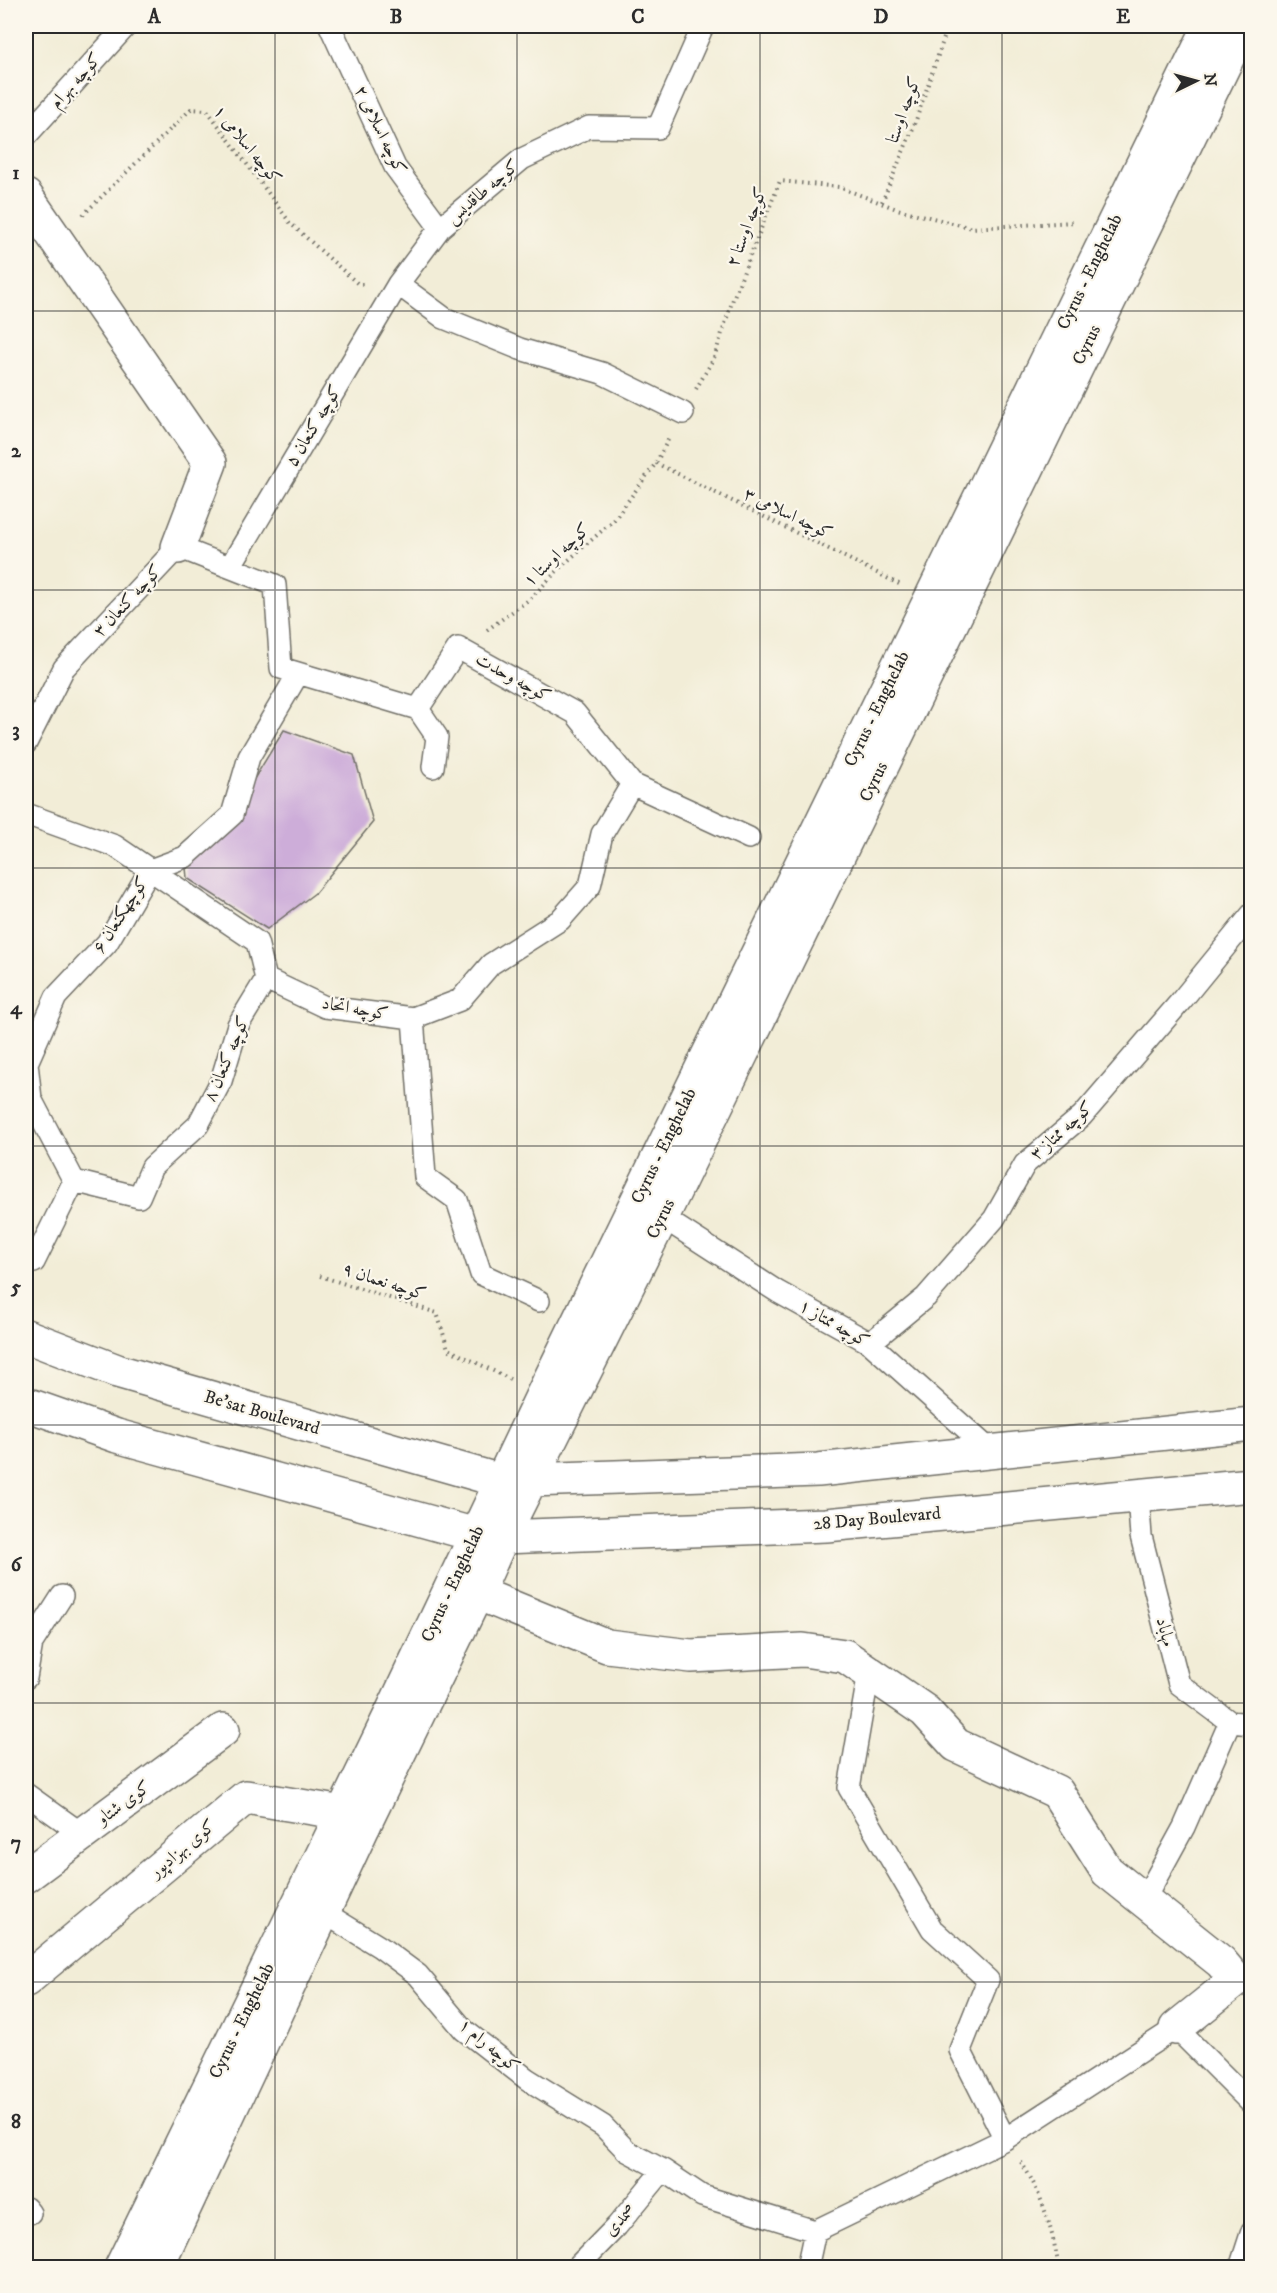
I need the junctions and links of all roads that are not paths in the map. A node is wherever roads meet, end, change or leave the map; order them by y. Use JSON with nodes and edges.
{"nodes":[{"id":1,"x":126,"y":26,"type":"edge"},
{"id":2,"x":703,"y":26,"type":"edge"},
{"id":3,"x":1210,"y":26,"type":"edge"},
{"id":4,"x":1243,"y":26,"type":"edge"},
{"id":5,"x":338,"y":29,"type":"edge"},
{"id":6,"x":26,"y":136,"type":"edge"},
{"id":7,"x":26,"y":196,"type":"edge"},
{"id":8,"x":440,"y":228,"type":"junction"},
{"id":9,"x":398,"y":284,"type":"junction"},
{"id":10,"x":683,"y":413,"type":"road end"},
{"id":11,"x":178,"y":547,"type":"junction"},
{"id":12,"x":230,"y":567,"type":"junction"},
{"id":13,"x":297,"y":674,"type":"junction"},
{"id":14,"x":418,"y":709,"type":"junction"},
{"id":15,"x":26,"y":743,"type":"edge"},
{"id":16,"x":433,"y":767,"type":"dead end"},
{"id":17,"x":632,"y":784,"type":"junction"},
{"id":18,"x":26,"y":814,"type":"edge"},
{"id":19,"x":749,"y":838,"type":"dead end"},
{"id":20,"x":150,"y":870,"type":"junction"},
{"id":21,"x":1251,"y":914,"type":"edge"},
{"id":22,"x":266,"y":979,"type":"junction"},
{"id":23,"x":412,"y":1018,"type":"junction"},
{"id":24,"x":74,"y":1181,"type":"junction"},
{"id":25,"x":662,"y":1217,"type":"junction"},
{"id":26,"x":34,"y":1262,"type":"dead end"},
{"id":27,"x":539,"y":1301,"type":"dead end"},
{"id":28,"x":26,"y":1336,"type":"edge"},
{"id":29,"x":870,"y":1343,"type":"junction"},
{"id":30,"x":26,"y":1404,"type":"edge"},
{"id":31,"x":1251,"y":1424,"type":"edge"},
{"id":32,"x":991,"y":1451,"type":"junction"},
{"id":33,"x":515,"y":1480,"type":"junction"},
{"id":34,"x":1251,"y":1485,"type":"edge"},
{"id":35,"x":1138,"y":1496,"type":"junction"},
{"id":36,"x":489,"y":1536,"type":"junction"},
{"id":37,"x":477,"y":1593,"type":"junction"},
{"id":38,"x":63,"y":1596,"type":"dead end"},
{"id":39,"x":868,"y":1672,"type":"junction"},
{"id":40,"x":26,"y":1678,"type":"edge"},
{"id":41,"x":1230,"y":1722,"type":"junction"},
{"id":42,"x":1251,"y":1724,"type":"edge"},
{"id":43,"x":223,"y":1730,"type":"dead end"},
{"id":44,"x":26,"y":1794,"type":"edge"},
{"id":45,"x":353,"y":1819,"type":"junction"},
{"id":46,"x":82,"y":1834,"type":"junction"},
{"id":47,"x":26,"y":1876,"type":"edge"},
{"id":48,"x":1144,"y":1900,"type":"junction"},
{"id":49,"x":323,"y":1912,"type":"junction"},
{"id":50,"x":26,"y":1980,"type":"edge"},
{"id":51,"x":1176,"y":2028,"type":"junction"},
{"id":52,"x":1251,"y":2104,"type":"edge"},
{"id":53,"x":1005,"y":2139,"type":"junction"},
{"id":54,"x":663,"y":2170,"type":"junction"},
{"id":55,"x":815,"y":2231,"type":"junction"},
{"id":56,"x":1251,"y":2231,"type":"edge"},
{"id":57,"x":121,"y":2268,"type":"edge"},
{"id":58,"x":156,"y":2268,"type":"edge"},
{"id":59,"x":576,"y":2268,"type":"edge"},
{"id":60,"x":807,"y":2268,"type":"edge"},
{"id":61,"x":1240,"y":2268,"type":"edge"}],
"edges":[{"from":1,"to":6,"type":"lane","name":"کوچه بهرام"},
{"from":2,"to":8,"type":"lane","name":"کوچه طاقدیس"},
{"from":3,"to":33,"type":"main road","name":"Cyrus - Enghelab"},
{"from":4,"to":25,"type":"main road","name":"Cyrus"},
{"from":5,"to":8,"type":"lane","name":"کوچه اسلامی ۲"},
{"from":7,"to":11,"type":"main road"},
{"from":8,"to":9,"type":"lane","name":"کوچه طاقدیس"},
{"from":9,"to":10,"type":"lane"},
{"from":9,"to":12,"type":"lane","name":"کوچه کنعان ۵"},
{"from":11,"to":12,"type":"lane"},
{"from":11,"to":15,"type":"lane","name":"کوچه کنعان ۳"},
{"from":12,"to":13,"type":"lane"},
{"from":13,"to":14,"type":"lane"},
{"from":13,"to":20,"type":"lane"},
{"from":14,"to":16,"type":"lane"},
{"from":14,"to":17,"type":"lane","name":"کوچه وحدت"},
{"from":17,"to":19,"type":"lane","name":"کوچه وحدت"},
{"from":17,"to":23,"type":"lane"},
{"from":18,"to":20,"type":"lane"},
{"from":20,"to":22,"type":"lane"},
{"from":20,"to":24,"type":"lane","name":"کوچهکنعان ۶"},
{"from":21,"to":29,"type":"lane","name":"کوچه ممتاز ۳"},
{"from":22,"to":23,"type":"lane","name":"کوچه اتحاد"},
{"from":22,"to":24,"type":"lane","name":"کوچه کنعان ۸"},
{"from":23,"to":27,"type":"lane","name":"کوچه اتحاد"},
{"from":24,"to":26,"type":"lane"},
{"from":25,"to":29,"type":"lane","name":"کوچه ممتاز ۱"},
{"from":25,"to":33,"type":"main road","name":"Cyrus"},
{"from":28,"to":33,"type":"main road","name":"Be'sat Boulevard"},
{"from":29,"to":32,"type":"lane","name":"کوچه ممتاز ۱"},
{"from":30,"to":36,"type":"main road"},
{"from":31,"to":32,"type":"main road"},
{"from":32,"to":33,"type":"main road"},
{"from":33,"to":36,"type":"main road","name":"Cyrus - Enghelab"},
{"from":34,"to":35,"type":"main road","name":"28 Day Boulevard"},
{"from":35,"to":36,"type":"main road","name":"28 Day Boulevard"},
{"from":35,"to":41,"type":"lane","name":"مهاباد"},
{"from":36,"to":37,"type":"main road","name":"Cyrus - Enghelab"},
{"from":36,"to":45,"type":"main road","name":"Cyrus - Enghelab"},
{"from":37,"to":39,"type":"main road"},
{"from":37,"to":45,"type":"main road","name":"Cyrus - Enghelab"},
{"from":38,"to":40,"type":"lane"},
{"from":39,"to":48,"type":"main road"},
{"from":39,"to":53,"type":"lane"},
{"from":41,"to":42,"type":"lane"},
{"from":41,"to":48,"type":"lane"},
{"from":43,"to":46,"type":"main road","name":"کوی شتاو"},
{"from":44,"to":46,"type":"lane"},
{"from":45,"to":49,"type":"main road","name":"Cyrus - Enghelab"},
{"from":45,"to":50,"type":"main road","name":"کوی بهزادپور"},
{"from":45,"to":57,"type":"main road","name":"Cyrus - Enghelab"},
{"from":46,"to":47,"type":"main road","name":"کوی شتاو"},
{"from":48,"to":51,"type":"main road"},
{"from":49,"to":54,"type":"lane","name":"کوچه رام ۱"},
{"from":49,"to":58,"type":"main road","name":"Cyrus - Enghelab"},
{"from":51,"to":52,"type":"lane"},
{"from":51,"to":53,"type":"lane"},
{"from":53,"to":55,"type":"lane"},
{"from":54,"to":55,"type":"lane","name":"کوچه رام ۱"},
{"from":54,"to":59,"type":"lane","name":"صمدی"},
{"from":55,"to":60,"type":"lane"},
{"from":56,"to":61,"type":"lane"}]}
